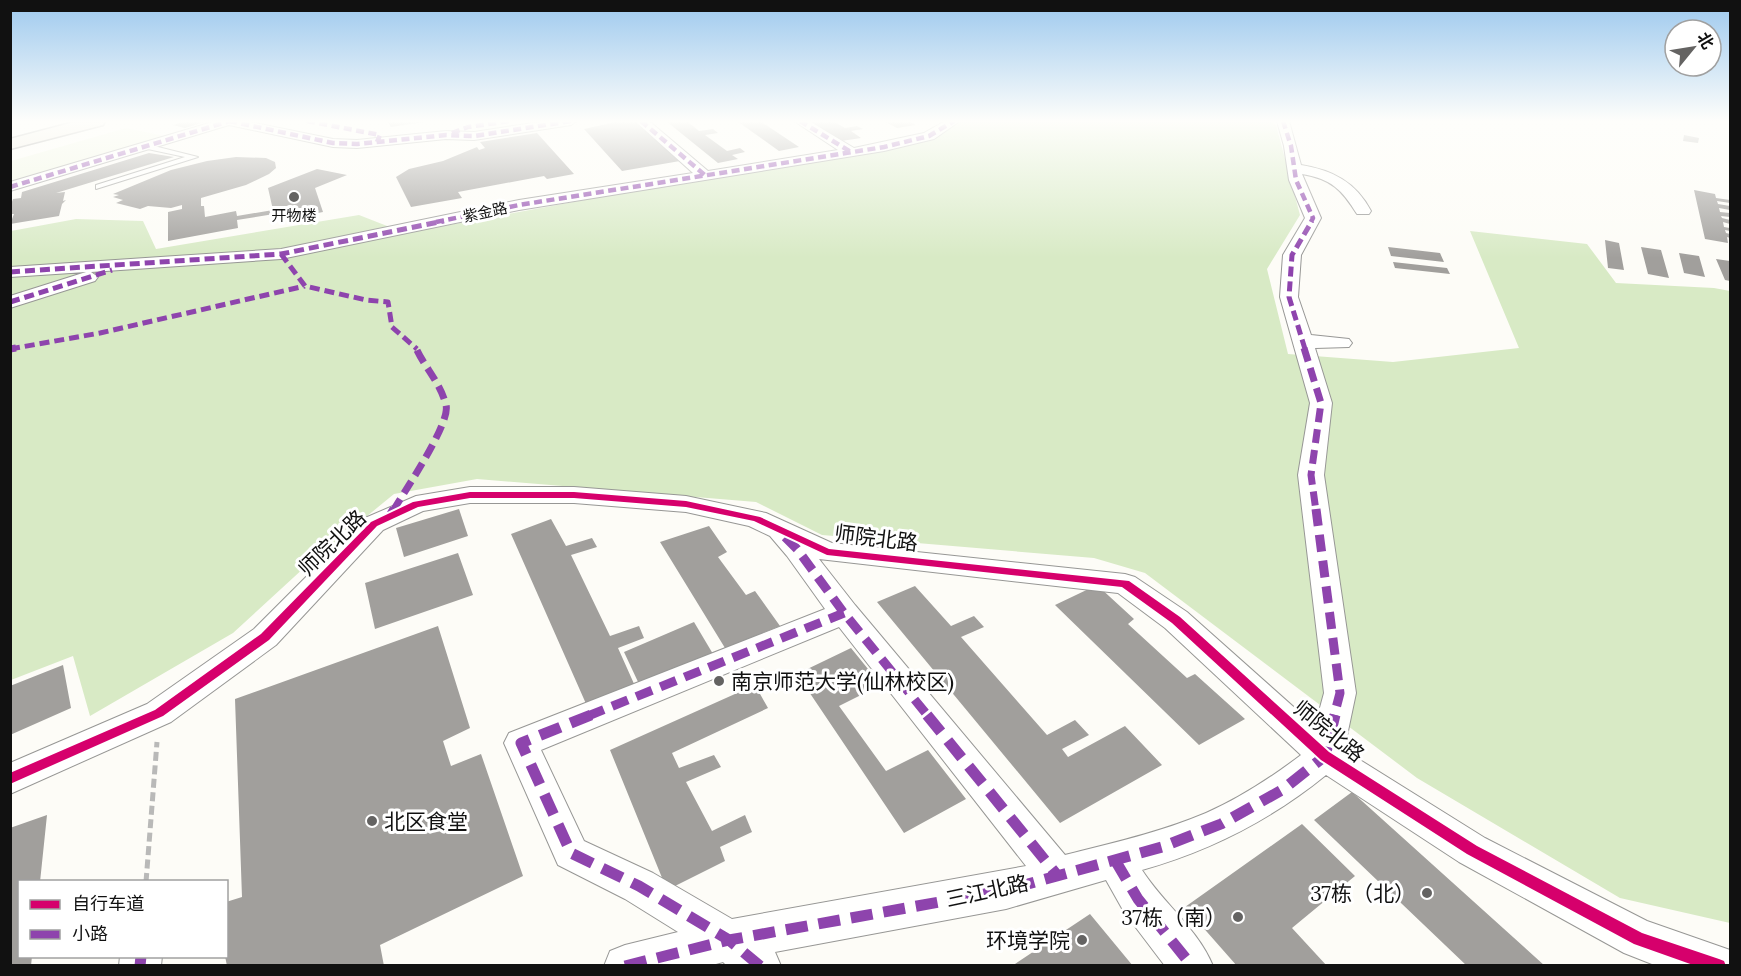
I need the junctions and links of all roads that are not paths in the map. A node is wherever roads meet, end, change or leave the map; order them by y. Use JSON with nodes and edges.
{"nodes":[{"id":1,"x":78,"y":167,"type":"edge"},
{"id":2,"x":164,"y":167,"type":"edge"},
{"id":3,"x":695,"y":167,"type":"edge"},
{"id":4,"x":763,"y":167,"type":"edge"},
{"id":5,"x":1294,"y":168,"type":"joint"},
{"id":6,"x":706,"y":176,"type":"junction"},
{"id":7,"x":10,"y":187,"type":"edge"},
{"id":8,"x":99,"y":187,"type":"dead end"},
{"id":9,"x":1363,"y":211,"type":"dead end"},
{"id":10,"x":132,"y":264,"type":"junction"},
{"id":11,"x":10,"y":272,"type":"edge"},
{"id":12,"x":10,"y":302,"type":"edge"},
{"id":13,"x":1302,"y":341,"type":"junction"},
{"id":14,"x":1342,"y":343,"type":"dead end"},
{"id":15,"x":777,"y":528,"type":"junction"},
{"id":16,"x":844,"y":613,"type":"junction"},
{"id":17,"x":1326,"y":756,"type":"junction"},
{"id":18,"x":10,"y":779,"type":"edge"},
{"id":19,"x":1115,"y":860,"type":"junction"},
{"id":20,"x":1057,"y":875,"type":"junction"},
{"id":21,"x":744,"y":953,"type":"edge"},
{"id":22,"x":1700,"y":962,"type":"edge"},
{"id":23,"x":626,"y":966,"type":"edge"},
{"id":24,"x":1192,"y":966,"type":"edge"}],
"edges":[{"from":1,"to":7,"type":"street"},
{"from":2,"to":8,"type":"lane"},
{"from":3,"to":6,"type":"street"},
{"from":4,"to":6,"type":"street","name":"紫金路"},
{"from":5,"to":9,"type":"street"},
{"from":5,"to":13,"type":"street"},
{"from":6,"to":10,"type":"street","name":"紫金路"},
{"from":10,"to":11,"type":"street","name":"紫金路"},
{"from":10,"to":12,"type":"street"},
{"from":13,"to":14,"type":"street"},
{"from":13,"to":17,"type":"street"},
{"from":15,"to":16,"type":"street"},
{"from":15,"to":17,"type":"street","name":"师院北路"},
{"from":15,"to":18,"type":"street","name":"师院北路"},
{"from":16,"to":20,"type":"street"},
{"from":16,"to":21,"type":"street"},
{"from":17,"to":19,"type":"street","name":"三江北路"},
{"from":17,"to":22,"type":"street","name":"师院北路"},
{"from":19,"to":20,"type":"street","name":"三江北路"},
{"from":19,"to":24,"type":"street"},
{"from":20,"to":21,"type":"street","name":"三江北路"},
{"from":21,"to":23,"type":"street","name":"三江北路"}]}
